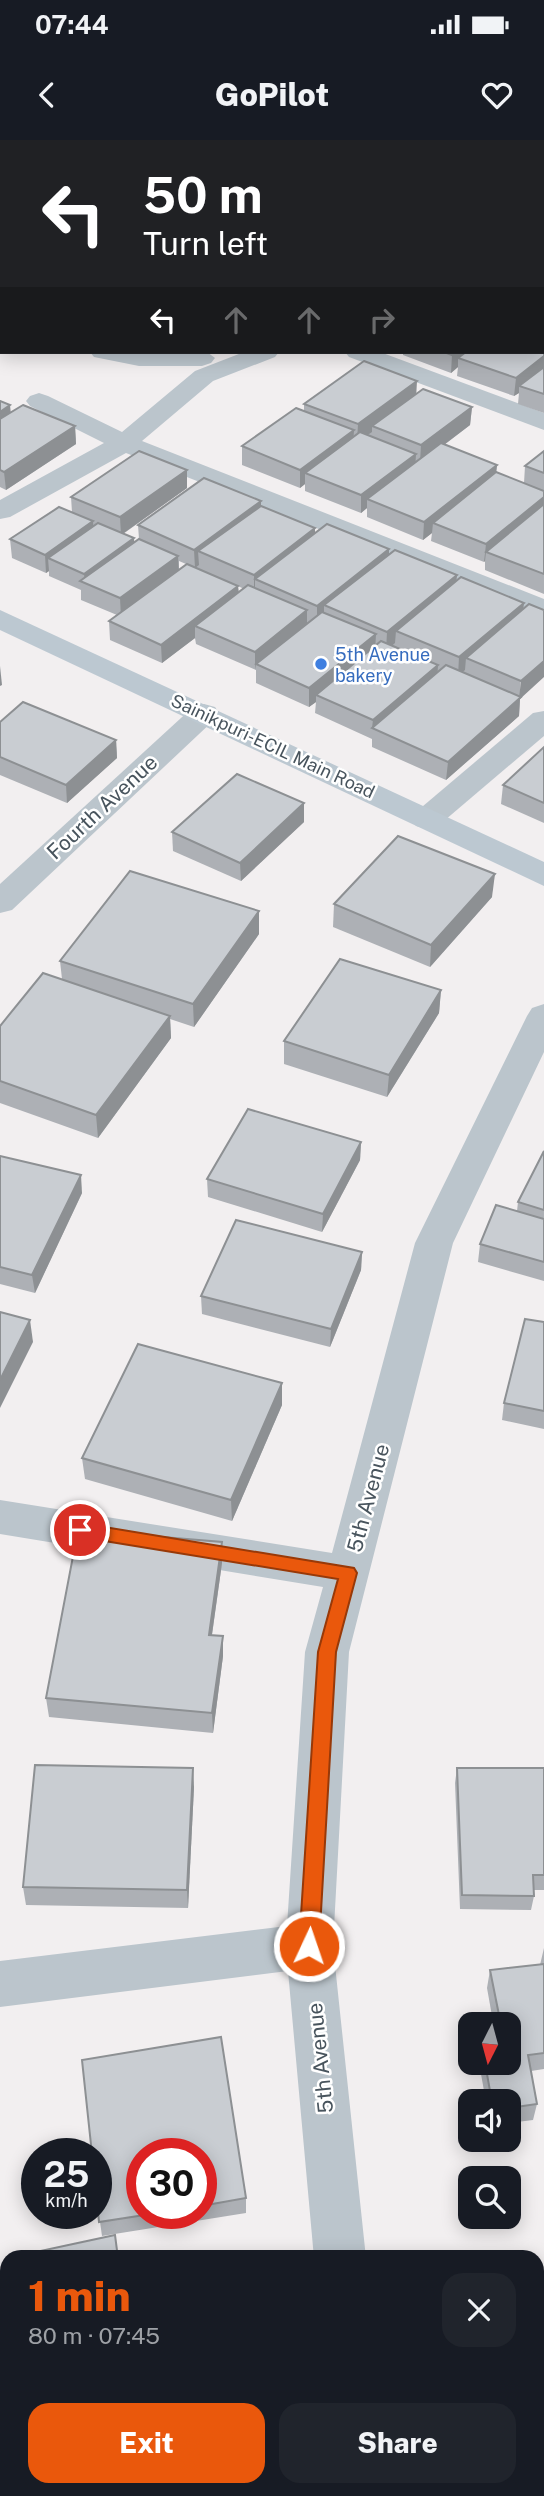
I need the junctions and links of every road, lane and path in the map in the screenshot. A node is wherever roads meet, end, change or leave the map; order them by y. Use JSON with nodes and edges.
{"nodes":[{"id":1,"x":115,"y":354,"type":"edge"},
{"id":2,"x":254,"y":354,"type":"edge"},
{"id":3,"x":363,"y":354,"type":"edge"},
{"id":4,"x":205,"y":362,"type":"edge"},
{"id":5,"x":39,"y":401,"type":"dead end"},
{"id":6,"x":544,"y":422,"type":"edge"},
{"id":7,"x":124,"y":443,"type":"junction"},
{"id":8,"x":0,"y":511,"type":"edge"},
{"id":9,"x":544,"y":609,"type":"edge"},
{"id":10,"x":0,"y":619,"type":"edge"},
{"id":11,"x":204,"y":713,"type":"junction"},
{"id":12,"x":544,"y":720,"type":"edge"},
{"id":13,"x":427,"y":819,"type":"junction"},
{"id":14,"x":544,"y":875,"type":"edge"},
{"id":15,"x":0,"y":902,"type":"edge"},
{"id":16,"x":544,"y":1016,"type":"edge"},
{"id":17,"x":0,"y":1517,"type":"edge"},
{"id":18,"x":348,"y":1573,"type":"junction"},
{"id":19,"x":309,"y":1946,"type":"junction"},
{"id":20,"x":0,"y":1984,"type":"edge"},
{"id":21,"x":339,"y":2250,"type":"edge"}],
"edges":[{"from":1,"to":4,"type":"street"},
{"from":2,"to":4,"type":"street"},
{"from":3,"to":6,"type":"street"},
{"from":4,"to":7,"type":"street"},
{"from":5,"to":7,"type":"street"},
{"from":7,"to":8,"type":"street"},
{"from":7,"to":9,"type":"street"},
{"from":10,"to":11,"type":"main road","name":"Sainikpuri-ECIL Main Road"},
{"from":11,"to":13,"type":"main road","name":"Sainikpuri-ECIL Main Road"},
{"from":11,"to":15,"type":"street","name":"Fourth Avenue"},
{"from":12,"to":13,"type":"street"},
{"from":13,"to":14,"type":"main road","name":"Sainikpuri-ECIL Main Road"},
{"from":16,"to":18,"type":"street","name":"5th Avenue"},
{"from":17,"to":18,"type":"street"},
{"from":18,"to":19,"type":"street","name":"5th Avenue"},
{"from":19,"to":20,"type":"street"},
{"from":19,"to":21,"type":"street","name":"5th Avenue"}]}
